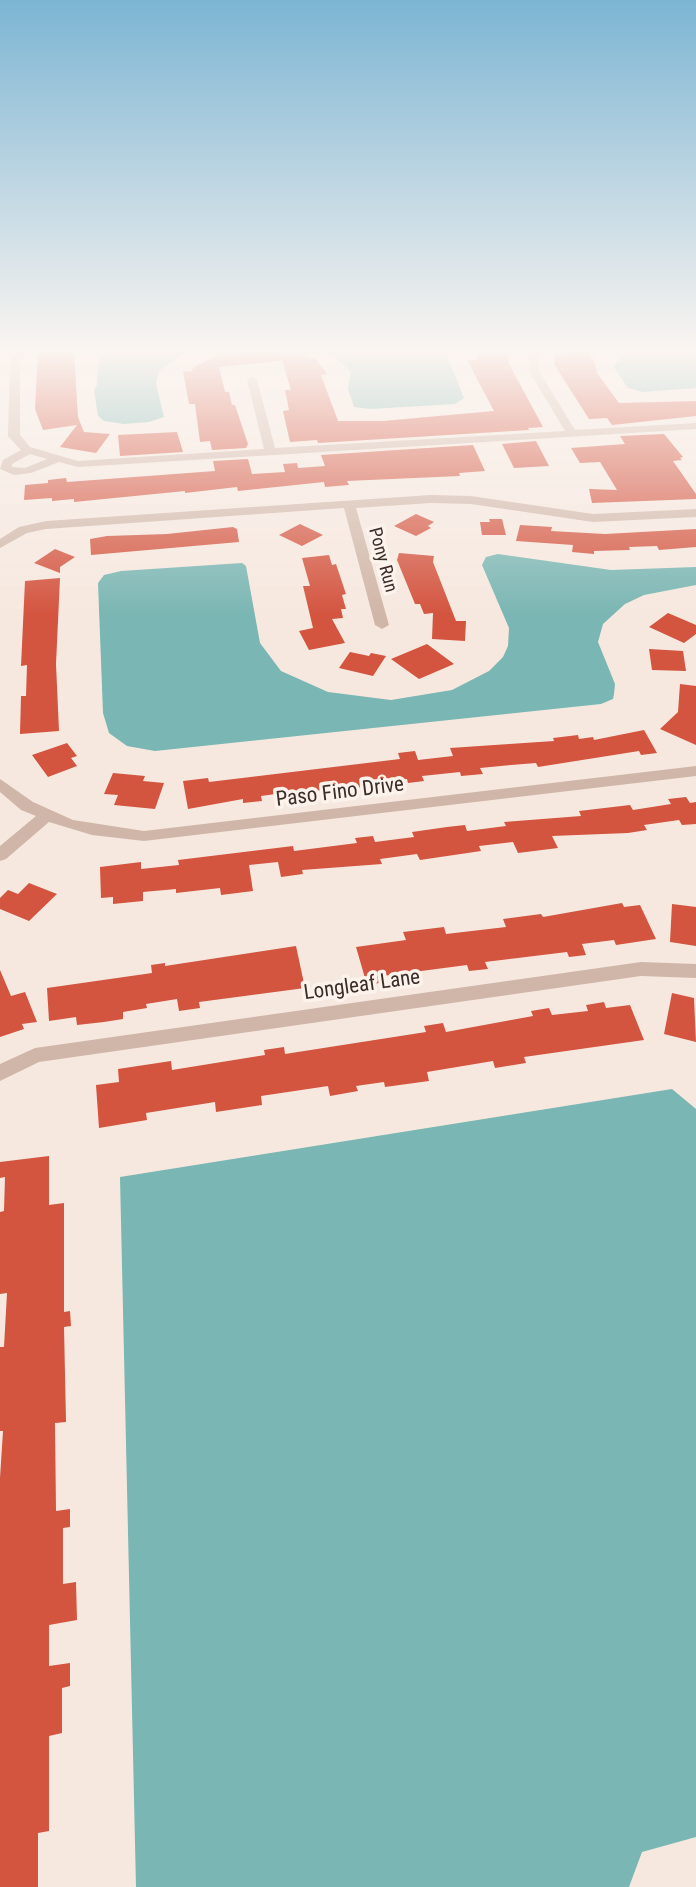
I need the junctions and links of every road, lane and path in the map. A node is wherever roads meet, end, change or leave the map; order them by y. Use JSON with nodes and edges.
{"nodes":[{"id":1,"x":17,"y":439,"type":"edge"},
{"id":2,"x":267,"y":439,"type":"edge"},
{"id":3,"x":492,"y":439,"type":"edge"},
{"id":4,"x":29,"y":450,"type":"junction"},
{"id":5,"x":271,"y":453,"type":"junction"},
{"id":6,"x":56,"y":459,"type":"junction"},
{"id":7,"x":349,"y":504,"type":"junction"},
{"id":8,"x":696,"y":513,"type":"edge"},
{"id":9,"x":0,"y":544,"type":"edge"},
{"id":10,"x":382,"y":625,"type":"dead end"},
{"id":11,"x":696,"y":771,"type":"edge"},
{"id":12,"x":0,"y":784,"type":"edge"},
{"id":13,"x":46,"y":816,"type":"junction"},
{"id":14,"x":0,"y":855,"type":"edge"},
{"id":15,"x":696,"y":971,"type":"edge"},
{"id":16,"x":0,"y":1073,"type":"edge"}],
"edges":[{"from":1,"to":4,"type":"street"},
{"from":2,"to":5,"type":"street"},
{"from":3,"to":5,"type":"street"},
{"from":4,"to":6,"type":"street"},
{"from":4,"to":6,"type":"street"},
{"from":5,"to":6,"type":"street"},
{"from":7,"to":8,"type":"street"},
{"from":7,"to":9,"type":"street"},
{"from":7,"to":10,"type":"street","name":"Pony Run"},
{"from":11,"to":13,"type":"street","name":"Paso Fino Drive"},
{"from":12,"to":13,"type":"street","name":"Paso Fino Drive"},
{"from":13,"to":14,"type":"street"},
{"from":15,"to":16,"type":"street","name":"Longleaf Lane"}]}
